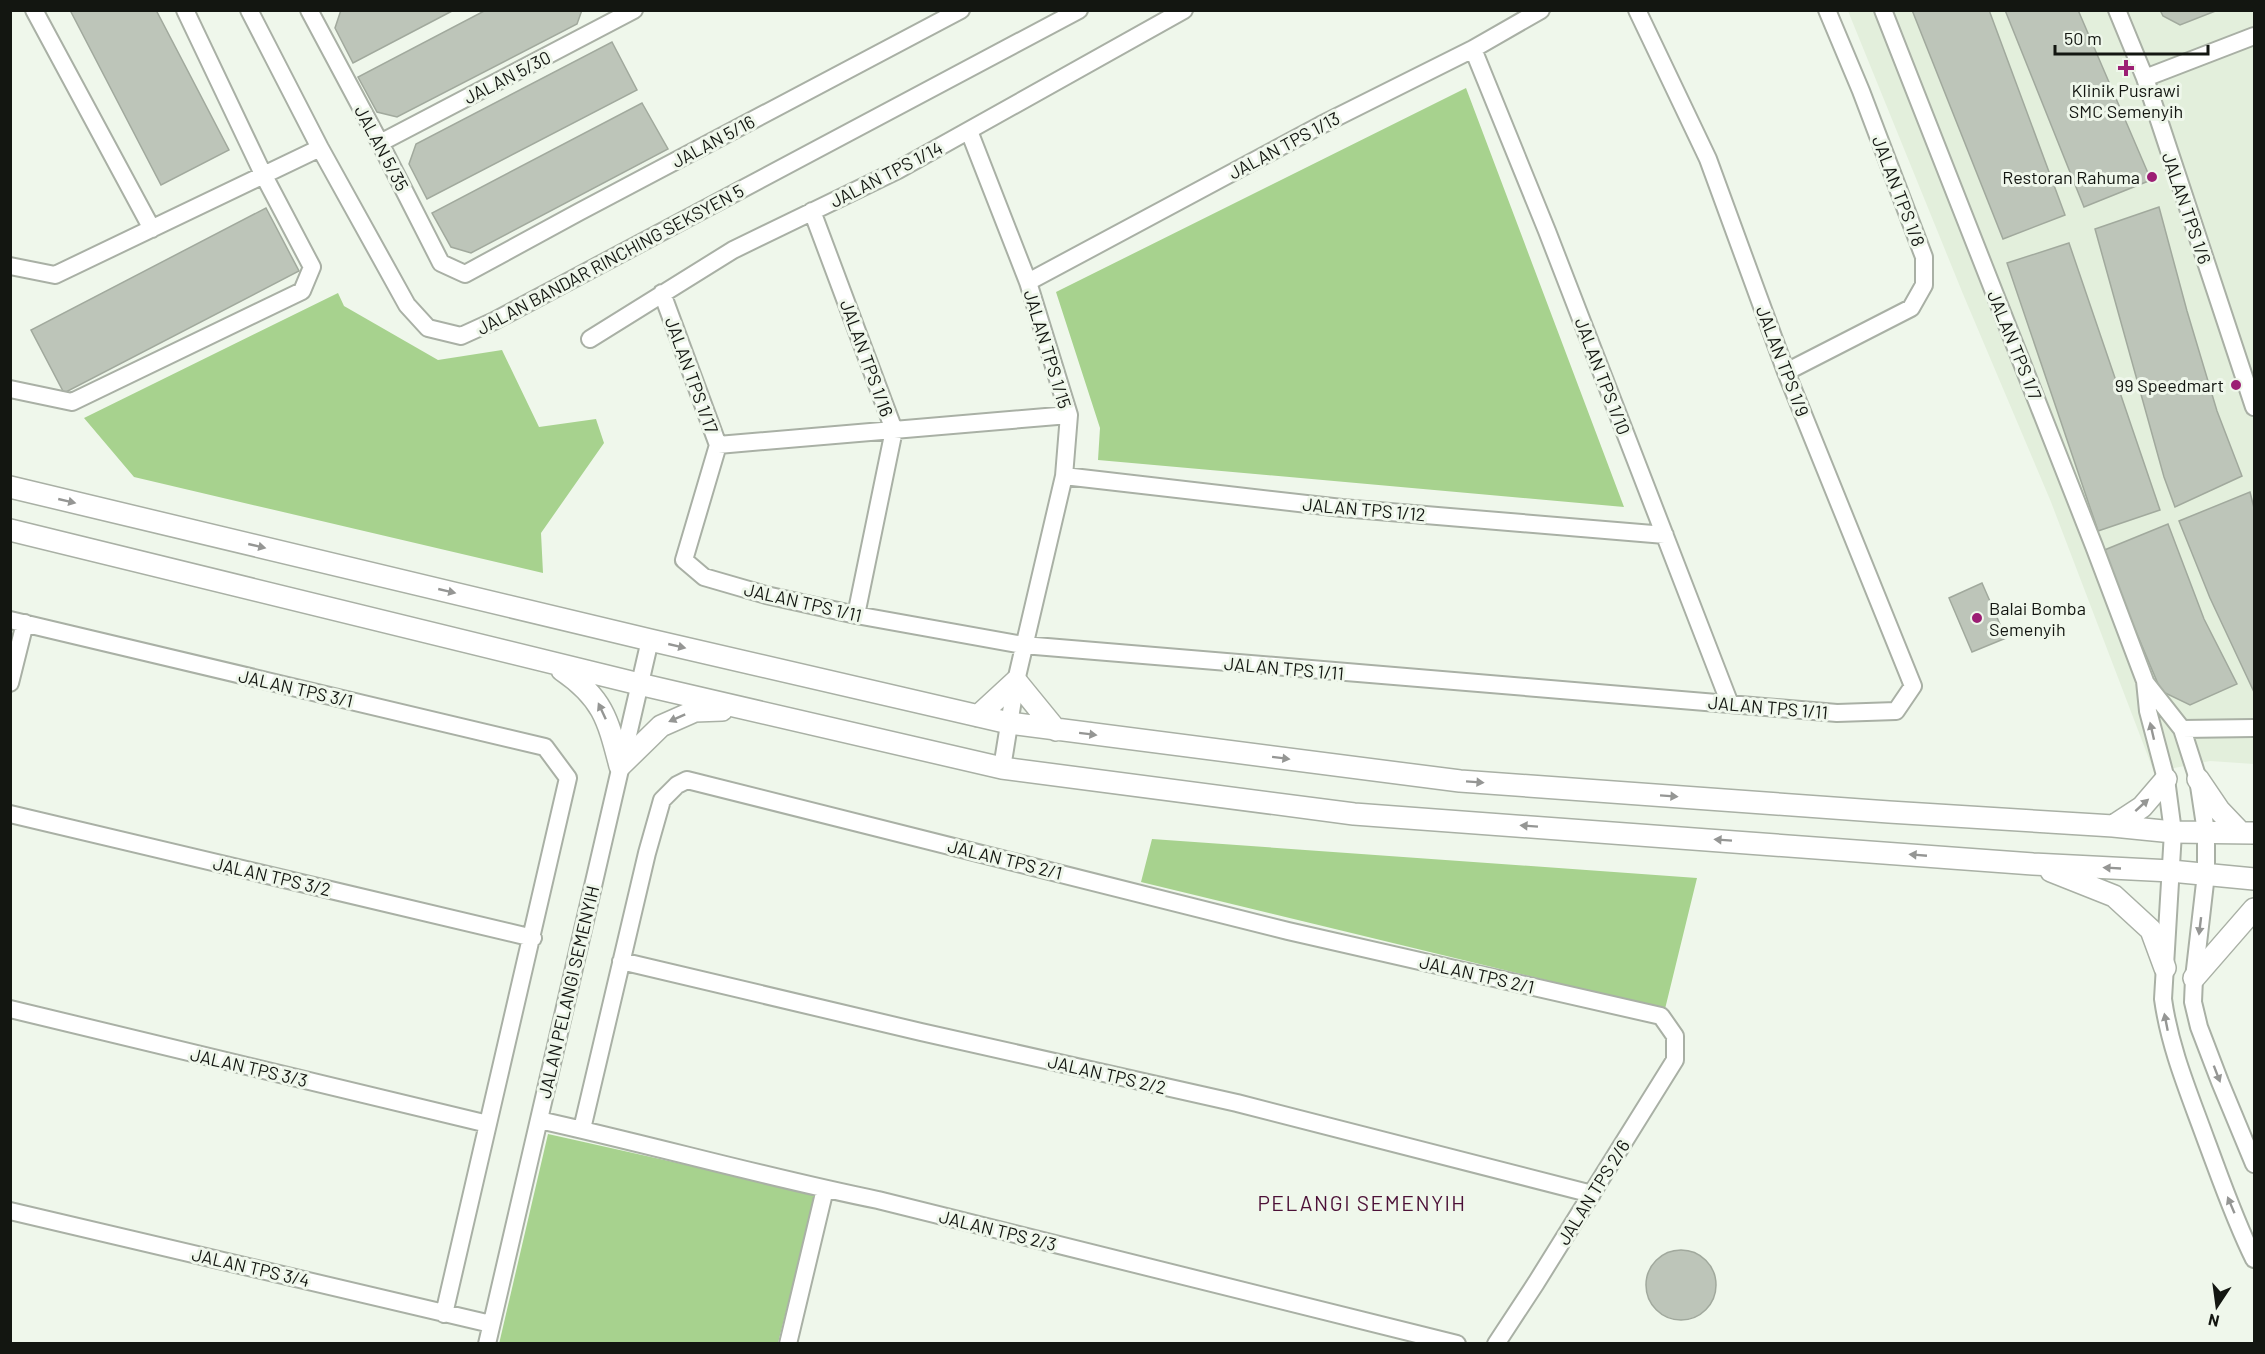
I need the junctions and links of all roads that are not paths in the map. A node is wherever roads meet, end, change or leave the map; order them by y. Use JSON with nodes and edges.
{"nodes":[{"id":1,"x":34,"y":10,"type":"edge"},
{"id":2,"x":186,"y":10,"type":"edge"},
{"id":3,"x":249,"y":10,"type":"edge"},
{"id":4,"x":309,"y":10,"type":"edge"},
{"id":5,"x":634,"y":10,"type":"edge"},
{"id":6,"x":961,"y":10,"type":"edge"},
{"id":7,"x":1079,"y":10,"type":"edge"},
{"id":8,"x":1184,"y":10,"type":"edge"},
{"id":9,"x":1541,"y":10,"type":"edge"},
{"id":10,"x":1637,"y":10,"type":"edge"},
{"id":11,"x":1827,"y":10,"type":"edge"},
{"id":12,"x":1883,"y":10,"type":"edge"},
{"id":13,"x":2117,"y":10,"type":"edge"},
{"id":14,"x":613,"y":15,"type":"edge"},
{"id":15,"x":2254,"y":36,"type":"edge"},
{"id":16,"x":1473,"y":49,"type":"junction"},
{"id":17,"x":2145,"y":78,"type":"junction"},
{"id":18,"x":969,"y":131,"type":"junction"},
{"id":19,"x":380,"y":143,"type":"junction"},
{"id":20,"x":320,"y":148,"type":"junction"},
{"id":21,"x":263,"y":174,"type":"junction"},
{"id":22,"x":812,"y":211,"type":"junction"},
{"id":23,"x":152,"y":229,"type":"junction"},
{"id":24,"x":10,"y":266,"type":"edge"},
{"id":25,"x":465,"y":274,"type":"joint"},
{"id":26,"x":1028,"y":282,"type":"junction"},
{"id":27,"x":662,"y":293,"type":"junction"},
{"id":28,"x":590,"y":339,"type":"dead end"},
{"id":29,"x":1786,"y":372,"type":"junction"},
{"id":30,"x":10,"y":389,"type":"edge"},
{"id":31,"x":2254,"y":407,"type":"edge"},
{"id":32,"x":1070,"y":415,"type":"junction"},
{"id":33,"x":894,"y":430,"type":"junction"},
{"id":34,"x":718,"y":445,"type":"junction"},
{"id":35,"x":1064,"y":476,"type":"junction"},
{"id":36,"x":10,"y":487,"type":"edge"},
{"id":37,"x":10,"y":530,"type":"edge"},
{"id":38,"x":1665,"y":535,"type":"junction"},
{"id":39,"x":684,"y":560,"type":"joint"},
{"id":40,"x":856,"y":615,"type":"junction"},
{"id":41,"x":18,"y":622,"type":"edge"},
{"id":42,"x":650,"y":640,"type":"junction"},
{"id":43,"x":1023,"y":645,"type":"junction"},
{"id":44,"x":552,"y":663,"type":"junction"},
{"id":45,"x":1016,"y":681,"type":"junction"},
{"id":46,"x":2145,"y":681,"type":"junction"},
{"id":47,"x":10,"y":683,"type":"edge"},
{"id":48,"x":639,"y":684,"type":"junction"},
{"id":49,"x":1730,"y":704,"type":"junction"},
{"id":50,"x":755,"y":710,"type":"junction"},
{"id":51,"x":1896,"y":711,"type":"joint"},
{"id":52,"x":978,"y":716,"type":"junction"},
{"id":53,"x":1009,"y":723,"type":"junction"},
{"id":54,"x":2254,"y":728,"type":"edge"},
{"id":55,"x":2182,"y":729,"type":"junction"},
{"id":56,"x":1056,"y":730,"type":"junction"},
{"id":57,"x":620,"y":766,"type":"junction"},
{"id":58,"x":1002,"y":768,"type":"junction"},
{"id":59,"x":2166,"y":779,"type":"junction"},
{"id":60,"x":2198,"y":779,"type":"junction"},
{"id":61,"x":10,"y":814,"type":"edge"},
{"id":62,"x":2113,"y":826,"type":"junction"},
{"id":63,"x":2173,"y":832,"type":"junction"},
{"id":64,"x":2206,"y":832,"type":"junction"},
{"id":65,"x":2247,"y":833,"type":"edge"},
{"id":66,"x":2033,"y":864,"type":"junction"},
{"id":67,"x":2171,"y":871,"type":"junction"},
{"id":68,"x":2206,"y":874,"type":"junction"},
{"id":69,"x":2254,"y":879,"type":"edge"},
{"id":70,"x":2254,"y":909,"type":"edge"},
{"id":71,"x":532,"y":938,"type":"junction"},
{"id":72,"x":621,"y":961,"type":"junction"},
{"id":73,"x":2165,"y":968,"type":"junction"},
{"id":74,"x":2194,"y":978,"type":"junction"},
{"id":75,"x":10,"y":1010,"type":"edge"},
{"id":76,"x":1675,"y":1036,"type":"joint"},
{"id":77,"x":539,"y":1120,"type":"junction"},
{"id":78,"x":488,"y":1124,"type":"junction"},
{"id":79,"x":582,"y":1129,"type":"junction"},
{"id":80,"x":2254,"y":1164,"type":"edge"},
{"id":81,"x":825,"y":1189,"type":"junction"},
{"id":82,"x":1592,"y":1194,"type":"junction"},
{"id":83,"x":10,"y":1210,"type":"edge"},
{"id":84,"x":2254,"y":1259,"type":"edge"},
{"id":85,"x":444,"y":1314,"type":"junction"},
{"id":86,"x":491,"y":1324,"type":"junction"},
{"id":87,"x":487,"y":1344,"type":"edge"},
{"id":88,"x":788,"y":1344,"type":"edge"},
{"id":89,"x":1457,"y":1344,"type":"edge"},
{"id":90,"x":1496,"y":1344,"type":"edge"}],
"edges":[{"from":1,"to":23,"type":"street"},
{"from":2,"to":21,"type":"street"},
{"from":3,"to":20,"type":"street","name":"JALAN BANDAR RINCHING SEKSYEN 5"},
{"from":4,"to":19,"type":"street","name":"JALAN 5/35"},
{"from":5,"to":14,"type":"street","name":"JALAN 5/30"},
{"from":6,"to":25,"type":"street","name":"JALAN 5/16"},
{"from":7,"to":20,"type":"street","name":"JALAN BANDAR RINCHING SEKSYEN 5"},
{"from":8,"to":18,"type":"street","name":"JALAN TPS 1/14"},
{"from":9,"to":16,"type":"street","name":"JALAN TPS 1/13"},
{"from":10,"to":29,"type":"street","name":"JALAN TPS 1/9"},
{"from":11,"to":29,"type":"street","name":"JALAN TPS 1/8"},
{"from":12,"to":46,"type":"street","name":"JALAN TPS 1/7"},
{"from":13,"to":17,"type":"street","name":"JALAN TPS 1/6"},
{"from":14,"to":19,"type":"street","name":"JALAN 5/30"},
{"from":15,"to":17,"type":"street"},
{"from":16,"to":26,"type":"street","name":"JALAN TPS 1/13"},
{"from":16,"to":38,"type":"street","name":"JALAN TPS 1/10"},
{"from":17,"to":31,"type":"street","name":"JALAN TPS 1/6"},
{"from":18,"to":22,"type":"street","name":"JALAN TPS 1/14"},
{"from":18,"to":26,"type":"street","name":"JALAN TPS 1/15"},
{"from":19,"to":25,"type":"street","name":"JALAN 5/35"},
{"from":20,"to":21,"type":"street"},
{"from":21,"to":23,"type":"street"},
{"from":21,"to":30,"type":"street"},
{"from":22,"to":27,"type":"street","name":"JALAN TPS 1/14"},
{"from":22,"to":33,"type":"street","name":"JALAN TPS 1/16"},
{"from":23,"to":24,"type":"street"},
{"from":26,"to":32,"type":"street","name":"JALAN TPS 1/15"},
{"from":27,"to":28,"type":"street","name":"JALAN TPS 1/14"},
{"from":27,"to":34,"type":"street","name":"JALAN TPS 1/17"},
{"from":29,"to":51,"type":"street","name":"JALAN TPS 1/9"},
{"from":32,"to":33,"type":"street"},
{"from":32,"to":35,"type":"street","name":"JALAN TPS 1/15"},
{"from":33,"to":34,"type":"street"},
{"from":33,"to":40,"type":"street","name":"JALAN TPS 1/16"},
{"from":34,"to":39,"type":"street","name":"JALAN TPS 1/17"},
{"from":35,"to":38,"type":"street","name":"JALAN TPS 1/12"},
{"from":35,"to":43,"type":"street","name":"JALAN TPS 1/15"},
{"from":36,"to":42,"type":"street","one_way":true},
{"from":37,"to":44,"type":"street"},
{"from":38,"to":49,"type":"street","name":"JALAN TPS 1/10"},
{"from":39,"to":40,"type":"street","name":"JALAN TPS 1/11"},
{"from":40,"to":43,"type":"street","name":"JALAN TPS 1/11"},
{"from":41,"to":47,"type":"street"},
{"from":41,"to":71,"type":"street","name":"JALAN TPS 3/1"},
{"from":42,"to":48,"type":"street","name":"JALAN PELANGI SEMENYIH"},
{"from":42,"to":52,"type":"street","one_way":true},
{"from":43,"to":45,"type":"street","name":"JALAN TPS 1/15"},
{"from":43,"to":49,"type":"street","name":"JALAN TPS 1/11"},
{"from":44,"to":48,"type":"street"},
{"from":57,"to":44,"type":"street","one_way":true},
{"from":45,"to":52,"type":"street"},
{"from":45,"to":53,"type":"street","name":"JALAN TPS 1/15"},
{"from":45,"to":56,"type":"street"},
{"from":46,"to":55,"type":"street","name":"JALAN TPS 1/7"},
{"from":59,"to":46,"type":"street","name":"JALAN TPS 1/7","one_way":true},
{"from":48,"to":50,"type":"street"},
{"from":48,"to":57,"type":"street","name":"JALAN PELANGI SEMENYIH"},
{"from":49,"to":51,"type":"street","name":"JALAN TPS 1/11"},
{"from":50,"to":57,"type":"street","one_way":true},
{"from":50,"to":58,"type":"street"},
{"from":52,"to":53,"type":"street"},
{"from":53,"to":56,"type":"street"},
{"from":53,"to":58,"type":"street","name":"JALAN TPS 1/15"},
{"from":54,"to":55,"type":"street"},
{"from":55,"to":60,"type":"street","name":"JALAN TPS 1/7"},
{"from":56,"to":62,"type":"street","one_way":true},
{"from":57,"to":77,"type":"street","name":"JALAN PELANGI SEMENYIH"},
{"from":66,"to":58,"type":"street","one_way":true},
{"from":62,"to":59,"type":"street","one_way":true},
{"from":59,"to":63,"type":"street","name":"JALAN TPS 1/7"},
{"from":60,"to":64,"type":"street","name":"JALAN TPS 1/7"},
{"from":60,"to":65,"type":"street"},
{"from":61,"to":71,"type":"street","name":"JALAN TPS 3/2"},
{"from":62,"to":63,"type":"street"},
{"from":63,"to":64,"type":"street"},
{"from":63,"to":67,"type":"street","name":"JALAN TPS 1/7"},
{"from":64,"to":65,"type":"street"},
{"from":64,"to":68,"type":"street","name":"JALAN TPS 1/7"},
{"from":67,"to":66,"type":"street","one_way":true},
{"from":66,"to":73,"type":"street"},
{"from":67,"to":68,"type":"street"},
{"from":67,"to":73,"type":"street","name":"JALAN TPS 1/7"},
{"from":68,"to":69,"type":"street"},
{"from":68,"to":74,"type":"street","name":"JALAN TPS 1/7","one_way":true},
{"from":70,"to":74,"type":"street"},
{"from":71,"to":78,"type":"street"},
{"from":72,"to":76,"type":"street","name":"JALAN TPS 2/1"},
{"from":72,"to":79,"type":"street","name":"JALAN TPS 2/1"},
{"from":72,"to":82,"type":"street","name":"JALAN TPS 2/2"},
{"from":84,"to":73,"type":"street","name":"JALAN TPS 1/7","one_way":true},
{"from":74,"to":80,"type":"street","name":"JALAN TPS 1/7","one_way":true},
{"from":75,"to":78,"type":"street","name":"JALAN TPS 3/3"},
{"from":76,"to":82,"type":"street","name":"JALAN TPS 2/6"},
{"from":77,"to":79,"type":"street","name":"JALAN TPS 2/3"},
{"from":77,"to":86,"type":"street","name":"JALAN PELANGI SEMENYIH"},
{"from":78,"to":85,"type":"street"},
{"from":79,"to":81,"type":"street","name":"JALAN TPS 2/3"},
{"from":81,"to":88,"type":"street"},
{"from":81,"to":89,"type":"street","name":"JALAN TPS 2/3"},
{"from":82,"to":90,"type":"street","name":"JALAN TPS 2/6"},
{"from":83,"to":85,"type":"street","name":"JALAN TPS 3/4"},
{"from":85,"to":86,"type":"street","name":"JALAN TPS 3/4"},
{"from":86,"to":87,"type":"street","name":"JALAN PELANGI SEMENYIH"}]}
